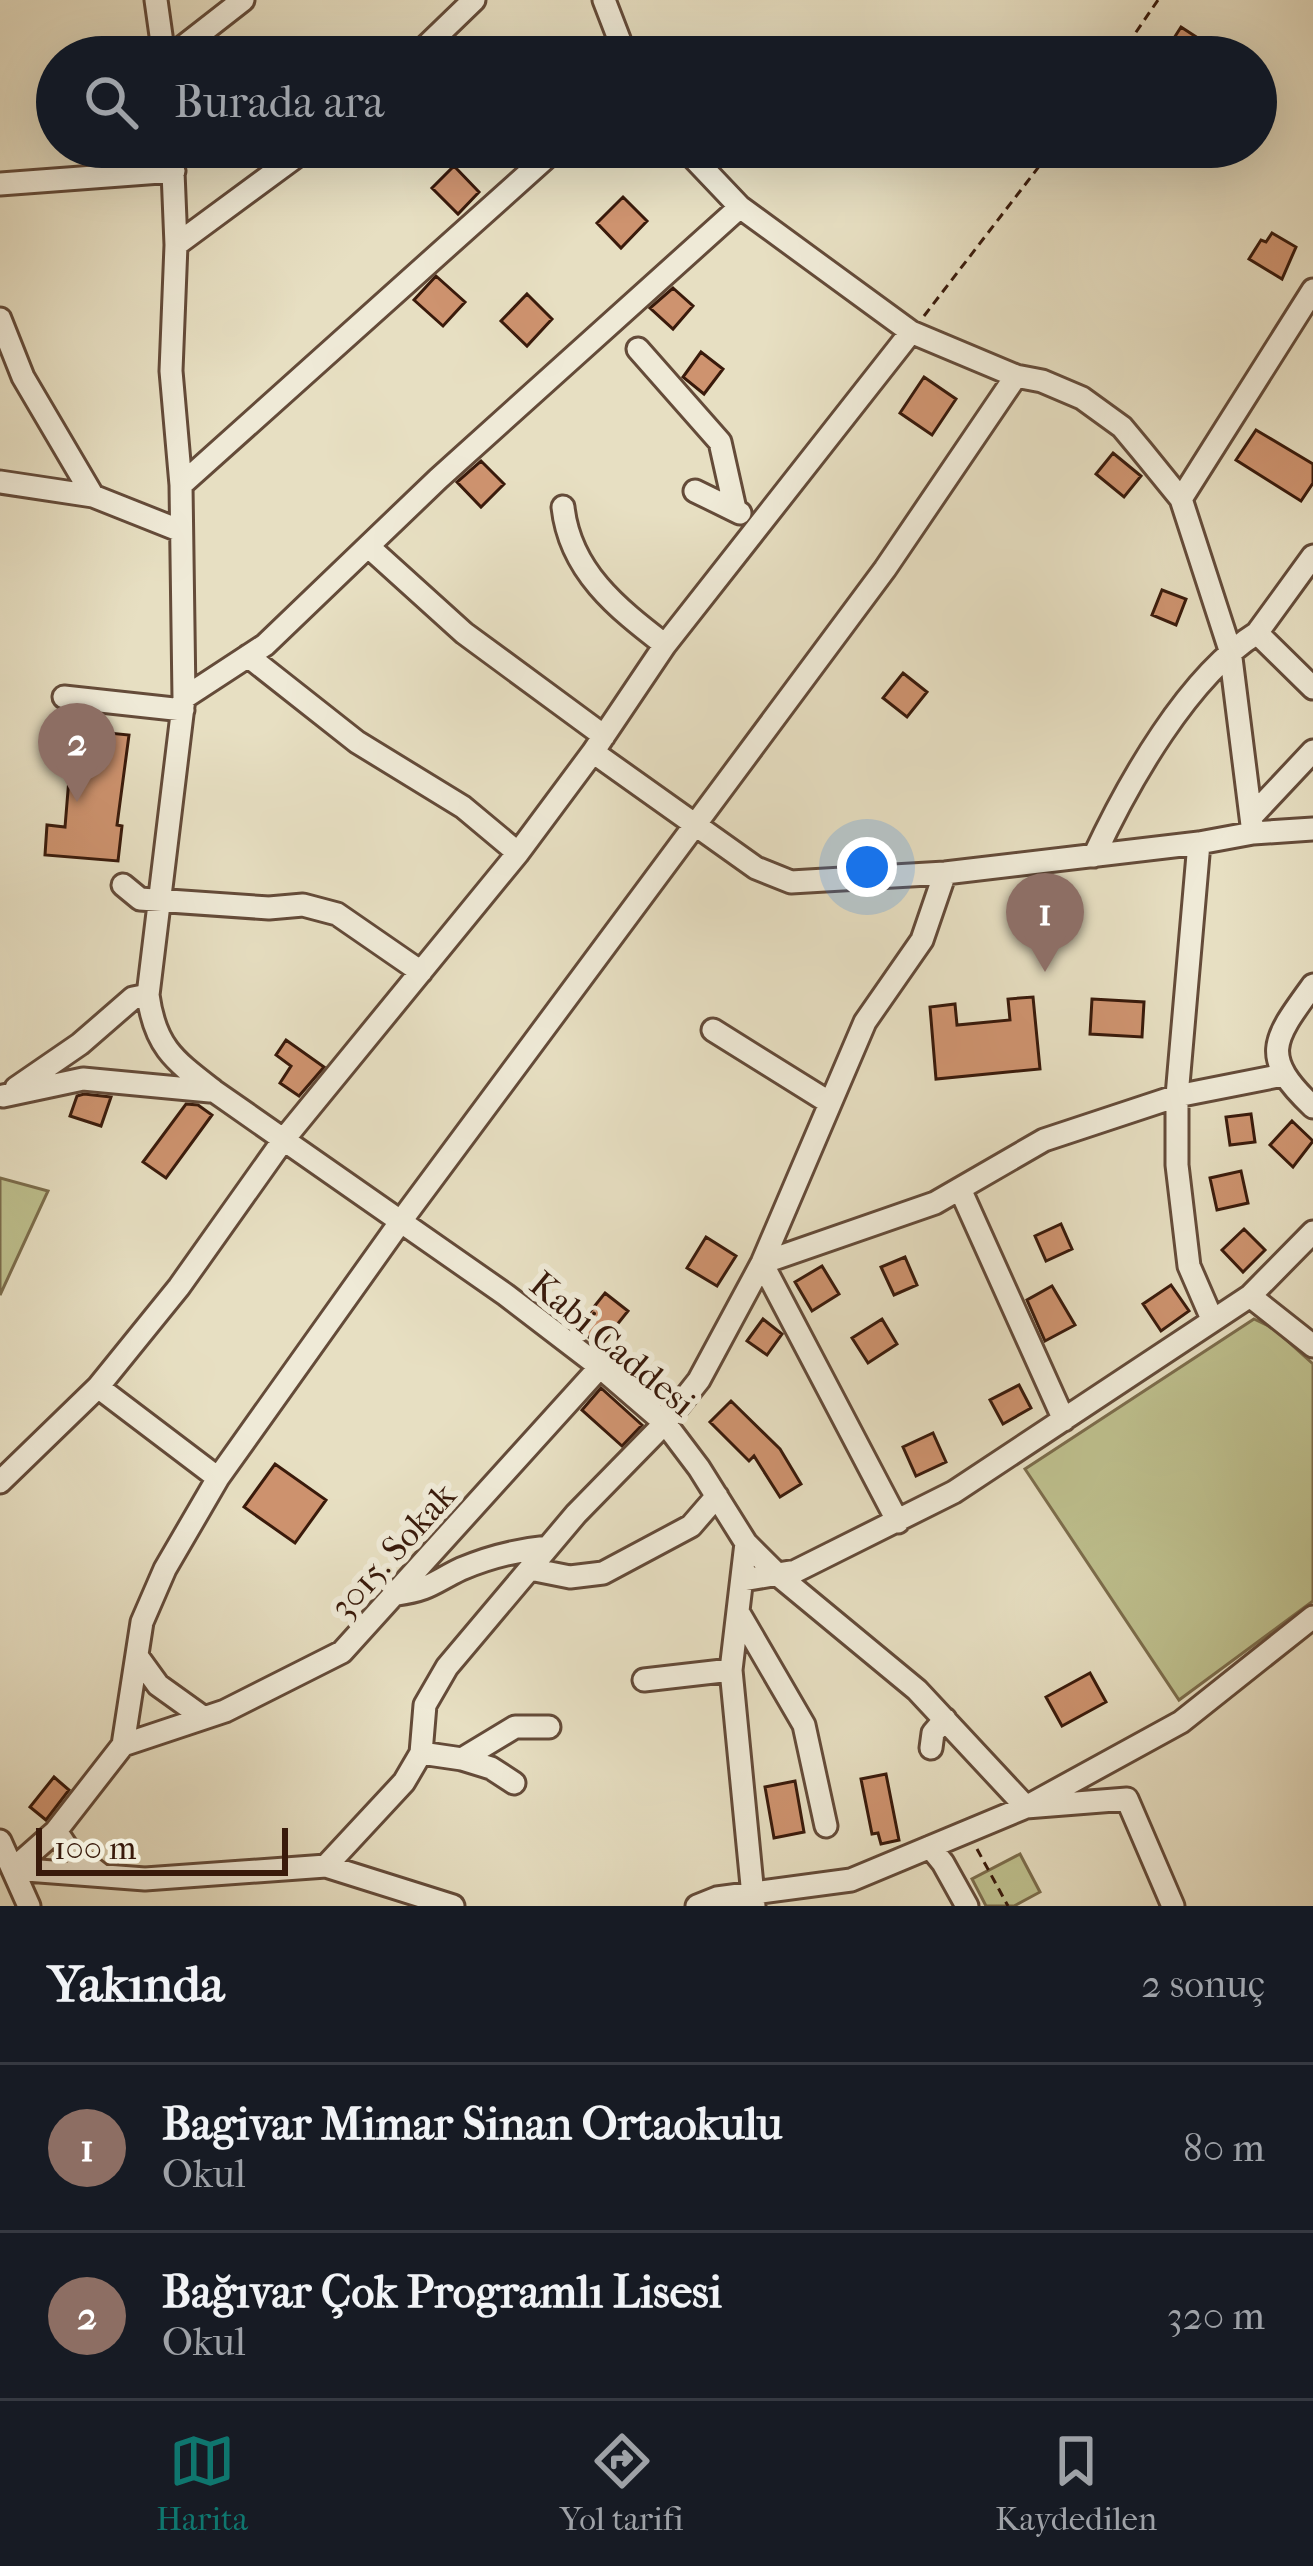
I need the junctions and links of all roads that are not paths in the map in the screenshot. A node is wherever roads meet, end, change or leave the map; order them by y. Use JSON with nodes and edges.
{"nodes":[{"id":1,"x":156,"y":0,"type":"edge"},
{"id":2,"x":243,"y":0,"type":"edge"},
{"id":3,"x":474,"y":0,"type":"edge"},
{"id":4,"x":604,"y":0,"type":"edge"},
{"id":5,"x":163,"y":36,"type":"edge"},
{"id":6,"x":195,"y":36,"type":"edge"},
{"id":7,"x":437,"y":36,"type":"edge"},
{"id":8,"x":618,"y":36,"type":"edge"},
{"id":9,"x":174,"y":168,"type":"edge"},
{"id":10,"x":280,"y":168,"type":"edge"},
{"id":11,"x":535,"y":168,"type":"edge"},
{"id":12,"x":702,"y":168,"type":"edge"},
{"id":13,"x":174,"y":171,"type":"junction"},
{"id":14,"x":0,"y":184,"type":"edge"},
{"id":15,"x":740,"y":207,"type":"junction"},
{"id":16,"x":176,"y":245,"type":"junction"},
{"id":17,"x":1313,"y":290,"type":"edge"},
{"id":18,"x":0,"y":320,"type":"edge"},
{"id":19,"x":911,"y":332,"type":"junction"},
{"id":20,"x":638,"y":349,"type":"dead end"},
{"id":21,"x":1016,"y":376,"type":"junction"},
{"id":22,"x":0,"y":482,"type":"edge"},
{"id":23,"x":181,"y":485,"type":"junction"},
{"id":24,"x":695,"y":491,"type":"dead end"},
{"id":25,"x":93,"y":496,"type":"junction"},
{"id":26,"x":1181,"y":499,"type":"junction"},
{"id":27,"x":563,"y":507,"type":"dead end"},
{"id":28,"x":735,"y":509,"type":"junction"},
{"id":29,"x":760,"y":528,"type":"junction"},
{"id":30,"x":182,"y":531,"type":"junction"},
{"id":31,"x":370,"y":548,"type":"junction"},
{"id":32,"x":1313,"y":556,"type":"edge"},
{"id":33,"x":1257,"y":633,"type":"junction"},
{"id":34,"x":665,"y":645,"type":"junction"},
{"id":35,"x":1230,"y":650,"type":"junction"},
{"id":36,"x":248,"y":656,"type":"junction"},
{"id":37,"x":1313,"y":688,"type":"edge"},
{"id":38,"x":64,"y":697,"type":"dead end"},
{"id":39,"x":184,"y":704,"type":"junction"},
{"id":40,"x":599,"y":744,"type":"junction"},
{"id":41,"x":1313,"y":751,"type":"edge"},
{"id":42,"x":698,"y":824,"type":"junction"},
{"id":43,"x":1252,"y":825,"type":"junction"},
{"id":44,"x":1313,"y":830,"type":"edge"},
{"id":45,"x":1199,"y":843,"type":"junction"},
{"id":46,"x":518,"y":853,"type":"junction"},
{"id":47,"x":1094,"y":856,"type":"junction"},
{"id":48,"x":945,"y":873,"type":"junction"},
{"id":49,"x":123,"y":885,"type":"dead end"},
{"id":50,"x":160,"y":900,"type":"junction"},
{"id":51,"x":421,"y":972,"type":"junction"},
{"id":52,"x":1313,"y":985,"type":"edge"},
{"id":53,"x":148,"y":995,"type":"junction"},
{"id":54,"x":713,"y":1030,"type":"dead end"},
{"id":55,"x":1283,"y":1076,"type":"junction"},
{"id":56,"x":214,"y":1091,"type":"junction"},
{"id":57,"x":1177,"y":1096,"type":"junction"},
{"id":58,"x":2,"y":1097,"type":"edge"},
{"id":59,"x":830,"y":1102,"type":"junction"},
{"id":60,"x":1313,"y":1107,"type":"edge"},
{"id":61,"x":284,"y":1139,"type":"junction"},
{"id":62,"x":960,"y":1189,"type":"junction"},
{"id":63,"x":401,"y":1221,"type":"junction"},
{"id":64,"x":1313,"y":1232,"type":"edge"},
{"id":65,"x":762,"y":1263,"type":"junction"},
{"id":66,"x":1250,"y":1296,"type":"junction"},
{"id":67,"x":1212,"y":1319,"type":"junction"},
{"id":68,"x":1313,"y":1346,"type":"edge"},
{"id":69,"x":600,"y":1367,"type":"junction"},
{"id":70,"x":98,"y":1387,"type":"junction"},
{"id":71,"x":1064,"y":1420,"type":"junction"},
{"id":72,"x":665,"y":1423,"type":"junction"},
{"id":73,"x":2,"y":1478,"type":"edge"},
{"id":74,"x":218,"y":1478,"type":"junction"},
{"id":75,"x":717,"y":1496,"type":"junction"},
{"id":76,"x":898,"y":1522,"type":"junction"},
{"id":77,"x":746,"y":1543,"type":"junction"},
{"id":78,"x":548,"y":1547,"type":"junction"},
{"id":79,"x":530,"y":1569,"type":"junction"},
{"id":80,"x":778,"y":1575,"type":"junction"},
{"id":81,"x":743,"y":1580,"type":"junction"},
{"id":82,"x":397,"y":1594,"type":"junction"},
{"id":83,"x":740,"y":1615,"type":"junction"},
{"id":84,"x":1313,"y":1617,"type":"edge"},
{"id":85,"x":136,"y":1657,"type":"junction"},
{"id":86,"x":730,"y":1670,"type":"junction"},
{"id":87,"x":644,"y":1680,"type":"dead end"},
{"id":88,"x":204,"y":1718,"type":"junction"},
{"id":89,"x":945,"y":1719,"type":"junction"},
{"id":90,"x":548,"y":1727,"type":"dead end"},
{"id":91,"x":123,"y":1745,"type":"junction"},
{"id":92,"x":931,"y":1748,"type":"dead end"},
{"id":93,"x":421,"y":1753,"type":"junction"},
{"id":94,"x":462,"y":1759,"type":"junction"},
{"id":95,"x":514,"y":1784,"type":"dead end"},
{"id":96,"x":1026,"y":1807,"type":"junction"},
{"id":97,"x":826,"y":1826,"type":"dead end"},
{"id":98,"x":56,"y":1831,"type":"junction"},
{"id":99,"x":0,"y":1841,"type":"edge"},
{"id":100,"x":930,"y":1847,"type":"junction"},
{"id":101,"x":326,"y":1866,"type":"junction"},
{"id":102,"x":13,"y":1870,"type":"junction"},
{"id":103,"x":101,"y":1876,"type":"junction"},
{"id":104,"x":753,"y":1900,"type":"edge"},
{"id":105,"x":29,"y":1906,"type":"edge"},
{"id":106,"x":453,"y":1906,"type":"edge"},
{"id":107,"x":698,"y":1906,"type":"edge"},
{"id":108,"x":967,"y":1906,"type":"edge"},
{"id":109,"x":1174,"y":1906,"type":"edge"}],
"edges":[{"from":1,"to":5,"type":"street"},
{"from":2,"to":6,"type":"street"},
{"from":3,"to":7,"type":"street"},
{"from":4,"to":8,"type":"street"},
{"from":9,"to":13,"type":"street"},
{"from":10,"to":16,"type":"street"},
{"from":11,"to":23,"type":"street"},
{"from":12,"to":15,"type":"street"},
{"from":13,"to":14,"type":"street"},
{"from":13,"to":16,"type":"street"},
{"from":15,"to":19,"type":"street"},
{"from":15,"to":31,"type":"street"},
{"from":16,"to":23,"type":"street"},
{"from":17,"to":26,"type":"street"},
{"from":18,"to":25,"type":"street"},
{"from":19,"to":21,"type":"street"},
{"from":19,"to":29,"type":"street"},
{"from":20,"to":28,"type":"street"},
{"from":21,"to":26,"type":"street"},
{"from":21,"to":42,"type":"street"},
{"from":22,"to":25,"type":"street"},
{"from":23,"to":30,"type":"street"},
{"from":24,"to":28,"type":"street"},
{"from":25,"to":30,"type":"street"},
{"from":26,"to":35,"type":"street"},
{"from":27,"to":34,"type":"street"},
{"from":28,"to":29,"type":"street"},
{"from":29,"to":34,"type":"street"},
{"from":30,"to":39,"type":"street"},
{"from":31,"to":36,"type":"street"},
{"from":31,"to":40,"type":"street"},
{"from":32,"to":33,"type":"street"},
{"from":33,"to":35,"type":"street"},
{"from":33,"to":37,"type":"street"},
{"from":34,"to":40,"type":"street"},
{"from":35,"to":43,"type":"street"},
{"from":35,"to":47,"type":"street"},
{"from":36,"to":39,"type":"street"},
{"from":36,"to":46,"type":"street"},
{"from":38,"to":39,"type":"street"},
{"from":39,"to":50,"type":"street"},
{"from":40,"to":42,"type":"street"},
{"from":40,"to":46,"type":"street"},
{"from":41,"to":43,"type":"street"},
{"from":42,"to":48,"type":"street"},
{"from":42,"to":63,"type":"street"},
{"from":43,"to":44,"type":"street"},
{"from":43,"to":45,"type":"street"},
{"from":45,"to":47,"type":"street"},
{"from":45,"to":57,"type":"street"},
{"from":46,"to":51,"type":"street"},
{"from":47,"to":48,"type":"street"},
{"from":48,"to":59,"type":"street"},
{"from":49,"to":50,"type":"street"},
{"from":50,"to":51,"type":"street"},
{"from":50,"to":53,"type":"street"},
{"from":51,"to":61,"type":"street"},
{"from":52,"to":55,"type":"street"},
{"from":53,"to":56,"type":"street","name":"Kabi Caddesi"},
{"from":53,"to":58,"type":"street"},
{"from":54,"to":59,"type":"street"},
{"from":55,"to":57,"type":"street"},
{"from":55,"to":60,"type":"street"},
{"from":56,"to":58,"type":"street"},
{"from":56,"to":61,"type":"street","name":"Kabi Caddesi"},
{"from":57,"to":62,"type":"street"},
{"from":57,"to":67,"type":"street"},
{"from":59,"to":65,"type":"street"},
{"from":61,"to":63,"type":"street","name":"Kabi Caddesi"},
{"from":61,"to":70,"type":"street"},
{"from":62,"to":65,"type":"street"},
{"from":62,"to":71,"type":"street"},
{"from":63,"to":69,"type":"street","name":"Kabi Caddesi"},
{"from":63,"to":74,"type":"street"},
{"from":64,"to":66,"type":"street"},
{"from":65,"to":72,"type":"street"},
{"from":65,"to":76,"type":"street"},
{"from":66,"to":67,"type":"street"},
{"from":66,"to":68,"type":"street"},
{"from":67,"to":71,"type":"street"},
{"from":69,"to":72,"type":"street","name":"Kabi Caddesi"},
{"from":69,"to":82,"type":"street","name":"3015. Sokak"},
{"from":70,"to":73,"type":"street"},
{"from":70,"to":74,"type":"street"},
{"from":71,"to":76,"type":"street"},
{"from":72,"to":75,"type":"street","name":"Kabi Caddesi"},
{"from":72,"to":78,"type":"street"},
{"from":74,"to":85,"type":"street"},
{"from":75,"to":77,"type":"street","name":"Kabi Caddesi"},
{"from":75,"to":79,"type":"street"},
{"from":76,"to":80,"type":"street"},
{"from":77,"to":80,"type":"street","name":"Kabi Caddesi"},
{"from":77,"to":81,"type":"street"},
{"from":78,"to":79,"type":"street"},
{"from":78,"to":82,"type":"street"},
{"from":79,"to":93,"type":"street"},
{"from":80,"to":81,"type":"street"},
{"from":80,"to":89,"type":"street","name":"Kabi Caddesi"},
{"from":81,"to":83,"type":"street"},
{"from":82,"to":88,"type":"street","name":"3015. Sokak"},
{"from":83,"to":86,"type":"street"},
{"from":83,"to":97,"type":"street"},
{"from":84,"to":96,"type":"street"},
{"from":85,"to":88,"type":"street"},
{"from":85,"to":91,"type":"street"},
{"from":86,"to":87,"type":"street"},
{"from":86,"to":104,"type":"street"},
{"from":88,"to":91,"type":"street","name":"3015. Sokak"},
{"from":89,"to":92,"type":"street"},
{"from":89,"to":96,"type":"street","name":"Kabi Caddesi"},
{"from":90,"to":94,"type":"street"},
{"from":91,"to":98,"type":"street"},
{"from":93,"to":94,"type":"street"},
{"from":93,"to":101,"type":"street"},
{"from":94,"to":95,"type":"street"},
{"from":96,"to":100,"type":"street"},
{"from":96,"to":109,"type":"street"},
{"from":98,"to":102,"type":"street"},
{"from":98,"to":103,"type":"street"},
{"from":99,"to":102,"type":"street"},
{"from":100,"to":104,"type":"street"},
{"from":100,"to":108,"type":"street"},
{"from":101,"to":103,"type":"street"},
{"from":101,"to":106,"type":"street"},
{"from":102,"to":103,"type":"street"},
{"from":102,"to":105,"type":"street"},
{"from":104,"to":107,"type":"street"}]}
